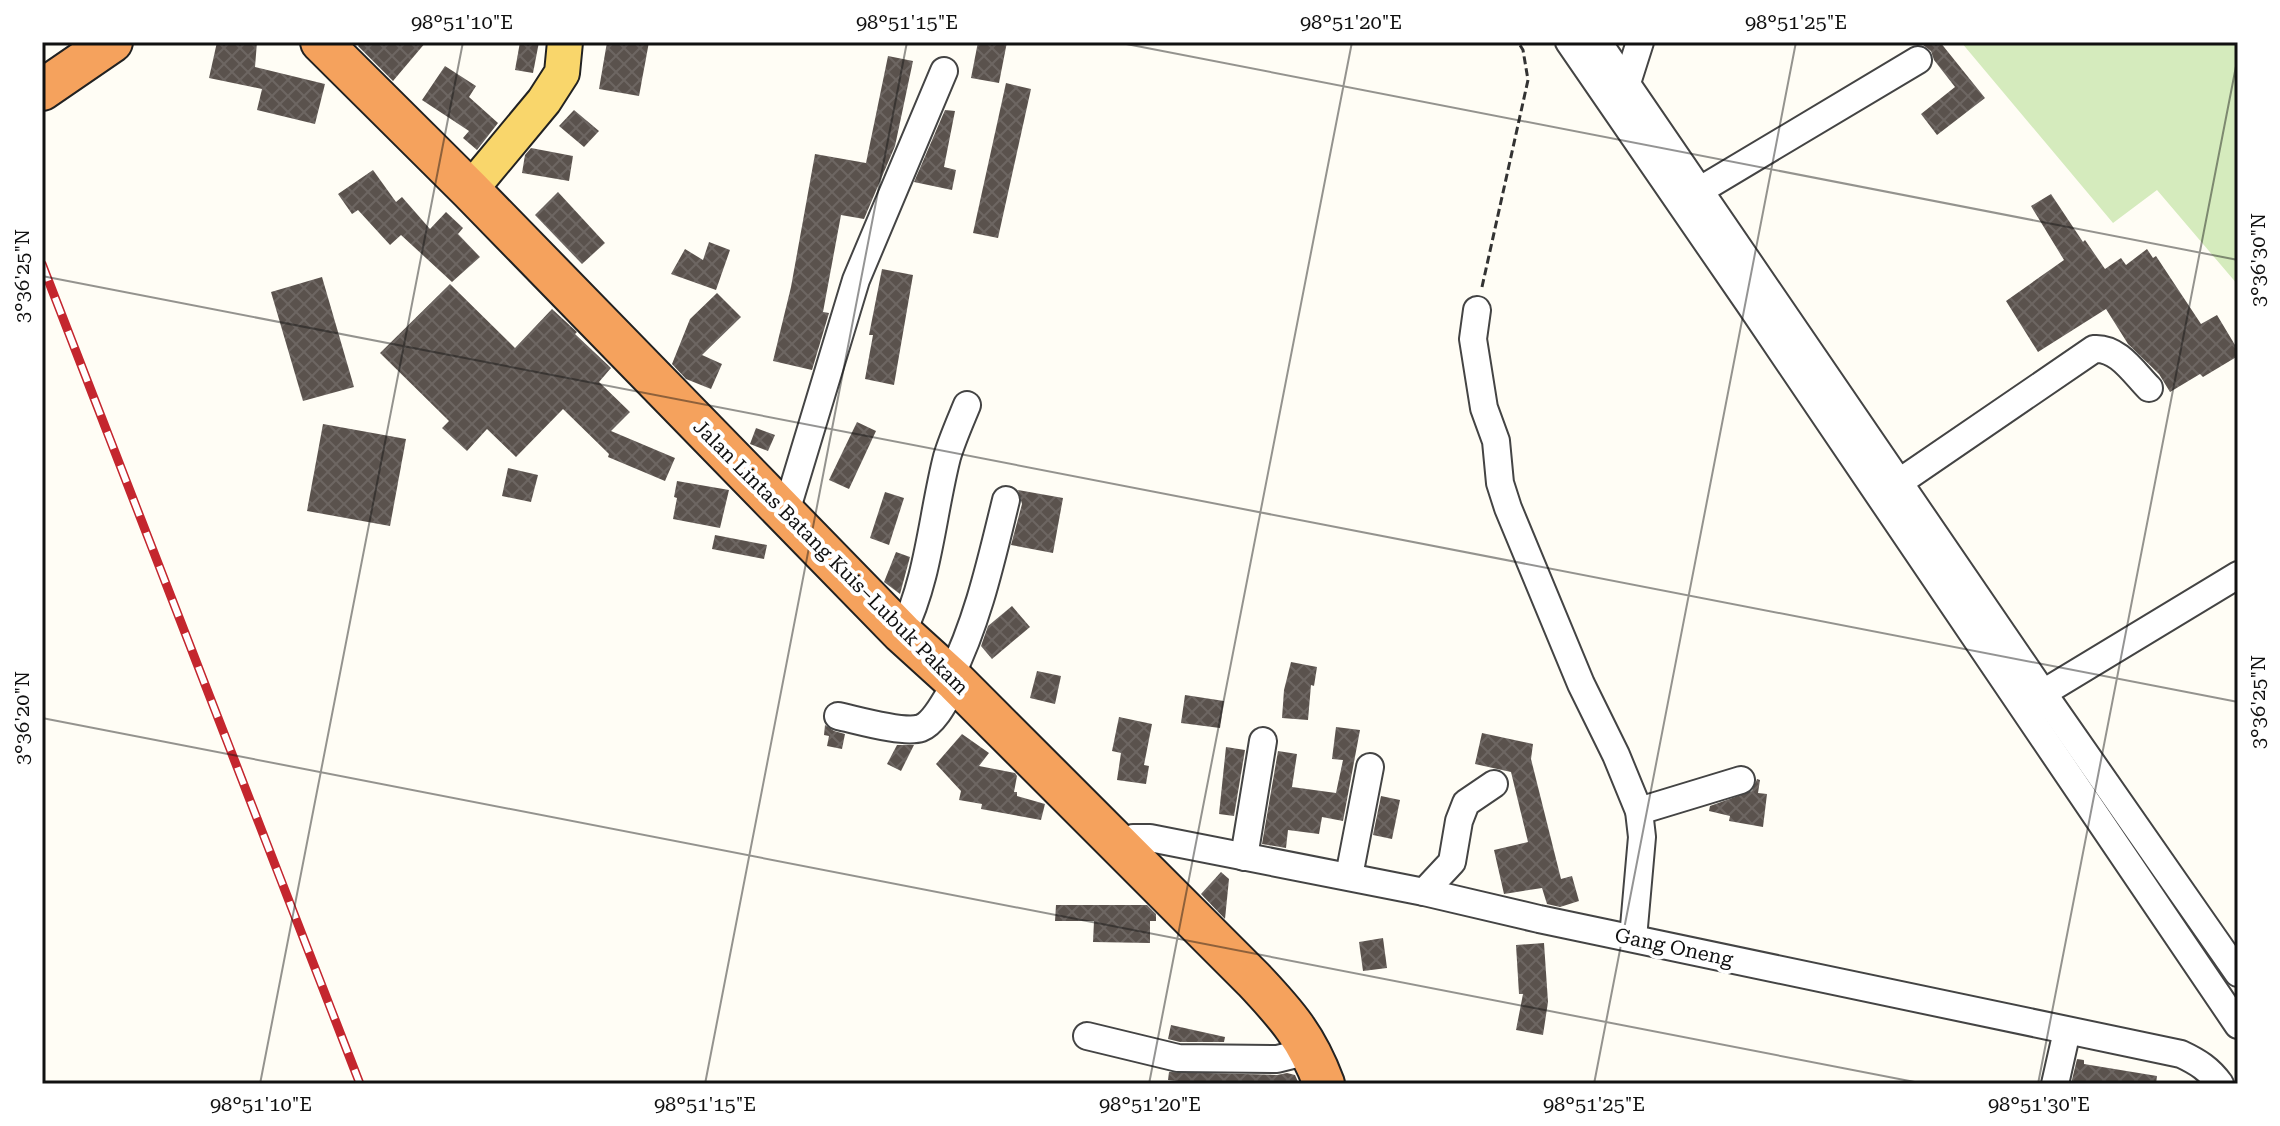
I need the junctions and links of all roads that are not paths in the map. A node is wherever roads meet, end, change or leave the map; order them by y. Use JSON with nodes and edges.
{"nodes":[{"id":1,"x":112,"y":42,"type":"edge"},
{"id":2,"x":321,"y":42,"type":"edge"},
{"id":3,"x":565,"y":42,"type":"edge"},
{"id":4,"x":1569,"y":42,"type":"edge"},
{"id":5,"x":1598,"y":42,"type":"edge"},
{"id":6,"x":1640,"y":42,"type":"edge"},
{"id":7,"x":1918,"y":60,"type":"dead end"},
{"id":8,"x":944,"y":71,"type":"dead end"},
{"id":9,"x":1627,"y":83,"type":"junction"},
{"id":10,"x":42,"y":90,"type":"edge"},
{"id":11,"x":470,"y":190,"type":"junction"},
{"id":12,"x":1689,"y":196,"type":"junction"},
{"id":13,"x":1477,"y":310,"type":"road end"},
{"id":14,"x":2149,"y":388,"type":"dead end"},
{"id":15,"x":967,"y":405,"type":"dead end"},
{"id":16,"x":1888,"y":489,"type":"junction"},
{"id":17,"x":1006,"y":500,"type":"dead end"},
{"id":18,"x":785,"y":515,"type":"junction"},
{"id":19,"x":2238,"y":575,"type":"edge"},
{"id":20,"x":902,"y":633,"type":"junction"},
{"id":21,"x":953,"y":680,"type":"junction"},
{"id":22,"x":2043,"y":693,"type":"junction"},
{"id":23,"x":838,"y":716,"type":"dead end"},
{"id":24,"x":1263,"y":741,"type":"dead end"},
{"id":25,"x":1370,"y":767,"type":"dead end"},
{"id":26,"x":1741,"y":780,"type":"dead end"},
{"id":27,"x":1494,"y":784,"type":"dead end"},
{"id":28,"x":1639,"y":811,"type":"junction"},
{"id":29,"x":1118,"y":845,"type":"junction"},
{"id":30,"x":1244,"y":857,"type":"junction"},
{"id":31,"x":1349,"y":876,"type":"junction"},
{"id":32,"x":1424,"y":892,"type":"junction"},
{"id":33,"x":1633,"y":938,"type":"junction"},
{"id":34,"x":2238,"y":973,"type":"edge"},
{"id":35,"x":2238,"y":1025,"type":"edge"},
{"id":36,"x":2067,"y":1031,"type":"junction"},
{"id":37,"x":1087,"y":1036,"type":"dead end"},
{"id":38,"x":1317,"y":1067,"type":"edge"},
{"id":39,"x":2055,"y":1084,"type":"edge"},
{"id":40,"x":2220,"y":1084,"type":"edge"}],
"edges":[{"from":1,"to":10,"type":"highway"},
{"from":2,"to":11,"type":"highway","name":"Jalan Lintas Batang Kuis–Lubuk Pakam"},
{"from":3,"to":11,"type":"main road"},
{"from":4,"to":12,"type":"street"},
{"from":5,"to":9,"type":"street"},
{"from":6,"to":9,"type":"street"},
{"from":7,"to":12,"type":"street"},
{"from":8,"to":18,"type":"street"},
{"from":9,"to":12,"type":"street"},
{"from":11,"to":18,"type":"highway","name":"Jalan Lintas Batang Kuis–Lubuk Pakam"},
{"from":12,"to":16,"type":"street"},
{"from":13,"to":28,"type":"street"},
{"from":14,"to":16,"type":"street"},
{"from":15,"to":20,"type":"street"},
{"from":16,"to":22,"type":"street"},
{"from":16,"to":35,"type":"street"},
{"from":17,"to":21,"type":"street"},
{"from":18,"to":20,"type":"highway","name":"Jalan Lintas Batang Kuis–Lubuk Pakam"},
{"from":19,"to":22,"type":"street"},
{"from":20,"to":21,"type":"highway","name":"Jalan Lintas Batang Kuis–Lubuk Pakam"},
{"from":21,"to":23,"type":"street"},
{"from":21,"to":29,"type":"highway","name":"Jalan Lintas Batang Kuis–Lubuk Pakam"},
{"from":22,"to":34,"type":"street"},
{"from":24,"to":30,"type":"street"},
{"from":25,"to":31,"type":"street"},
{"from":26,"to":28,"type":"street"},
{"from":27,"to":32,"type":"street"},
{"from":28,"to":33,"type":"street"},
{"from":29,"to":30,"type":"street","name":"Gang Oneng"},
{"from":29,"to":38,"type":"highway","name":"Jalan Lintas Batang Kuis–Lubuk Pakam"},
{"from":30,"to":31,"type":"street","name":"Gang Oneng"},
{"from":31,"to":32,"type":"street","name":"Gang Oneng"},
{"from":32,"to":33,"type":"street","name":"Gang Oneng"},
{"from":33,"to":36,"type":"street","name":"Gang Oneng"},
{"from":36,"to":39,"type":"street"},
{"from":36,"to":40,"type":"street","name":"Gang Oneng"},
{"from":37,"to":38,"type":"street"}]}
